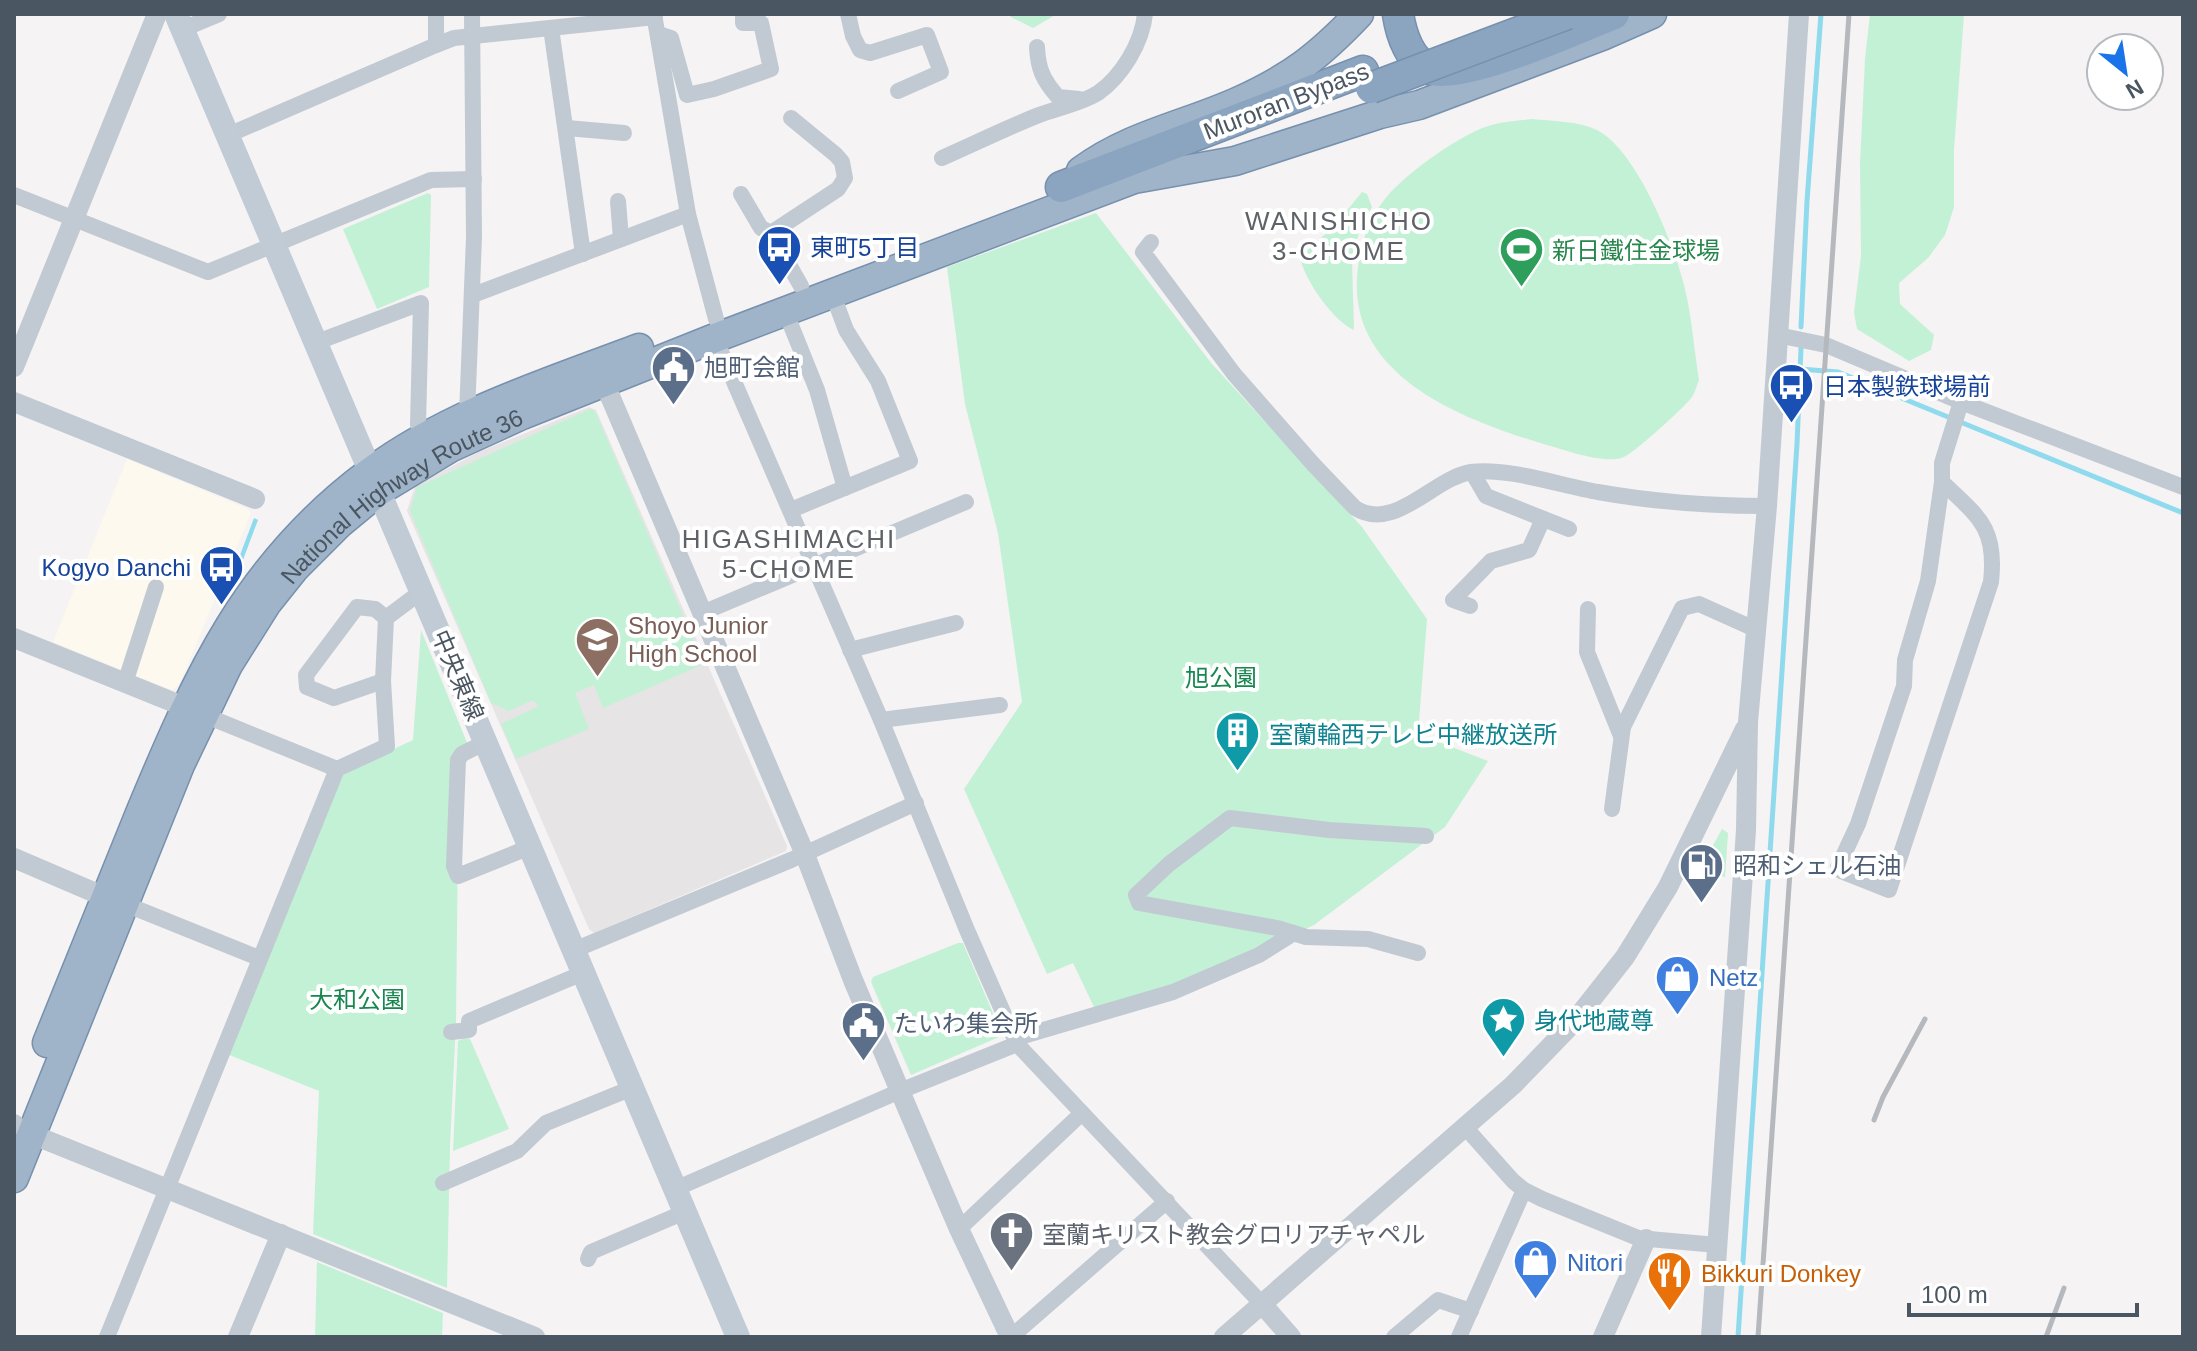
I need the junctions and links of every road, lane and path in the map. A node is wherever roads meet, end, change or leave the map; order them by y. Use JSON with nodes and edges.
{"nodes":[{"id":1,"x":157,"y":14,"type":"edge"},
{"id":2,"x":219,"y":14,"type":"edge"},
{"id":3,"x":436,"y":14,"type":"edge"},
{"id":4,"x":472,"y":14,"type":"edge"},
{"id":5,"x":743,"y":14,"type":"edge"},
{"id":6,"x":848,"y":14,"type":"edge"},
{"id":7,"x":1145,"y":14,"type":"edge"},
{"id":8,"x":1359,"y":14,"type":"edge"},
{"id":9,"x":1398,"y":14,"type":"edge"},
{"id":10,"x":1512,"y":14,"type":"edge"},
{"id":11,"x":1652,"y":14,"type":"edge"},
{"id":12,"x":1799,"y":14,"type":"edge"},
{"id":13,"x":654,"y":16,"type":"edge"},
{"id":14,"x":179,"y":22,"type":"edge"},
{"id":15,"x":557,"y":23,"type":"edge"},
{"id":16,"x":1566,"y":24,"type":"edge"},
{"id":17,"x":1608,"y":25,"type":"edge"},
{"id":18,"x":659,"y":34,"type":"junction"},
{"id":19,"x":473,"y":36,"type":"junction"},
{"id":20,"x":436,"y":45,"type":"junction"},
{"id":21,"x":1037,"y":47,"type":"dead end"},
{"id":22,"x":898,"y":91,"type":"dead end"},
{"id":23,"x":1371,"y":91,"type":"junction"},
{"id":24,"x":1080,"y":100,"type":"junction"},
{"id":25,"x":791,"y":118,"type":"dead end"},
{"id":26,"x":567,"y":128,"type":"junction"},
{"id":27,"x":624,"y":133,"type":"dead end"},
{"id":28,"x":228,"y":135,"type":"junction"},
{"id":29,"x":942,"y":158,"type":"dead end"},
{"id":30,"x":474,"y":179,"type":"junction"},
{"id":31,"x":1134,"y":179,"type":"joint"},
{"id":32,"x":1061,"y":187,"type":"junction"},
{"id":33,"x":741,"y":194,"type":"dead end"},
{"id":34,"x":14,"y":195,"type":"edge"},
{"id":35,"x":618,"y":201,"type":"dead end"},
{"id":36,"x":688,"y":214,"type":"junction"},
{"id":37,"x":73,"y":219,"type":"junction"},
{"id":38,"x":771,"y":233,"type":"junction"},
{"id":39,"x":621,"y":239,"type":"junction"},
{"id":40,"x":1151,"y":242,"type":"dead end"},
{"id":41,"x":277,"y":246,"type":"junction"},
{"id":42,"x":583,"y":254,"type":"junction"},
{"id":43,"x":801,"y":286,"type":"junction"},
{"id":44,"x":473,"y":295,"type":"junction"},
{"id":45,"x":833,"y":295,"type":"junction"},
{"id":46,"x":786,"y":313,"type":"junction"},
{"id":47,"x":716,"y":328,"type":"junction"},
{"id":48,"x":1778,"y":335,"type":"junction"},
{"id":49,"x":317,"y":342,"type":"junction"},
{"id":50,"x":14,"y":367,"type":"edge"},
{"id":51,"x":604,"y":382,"type":"junction"},
{"id":52,"x":14,"y":402,"type":"edge"},
{"id":53,"x":1957,"y":413,"type":"junction"},
{"id":54,"x":467,"y":415,"type":"junction"},
{"id":55,"x":418,"y":425,"type":"dead end"},
{"id":56,"x":1472,"y":472,"type":"junction"},
{"id":57,"x":375,"y":481,"type":"junction"},
{"id":58,"x":1942,"y":482,"type":"junction"},
{"id":59,"x":2183,"y":487,"type":"edge"},
{"id":60,"x":845,"y":488,"type":"junction"},
{"id":61,"x":255,"y":499,"type":"dead end"},
{"id":62,"x":966,"y":502,"type":"dead end"},
{"id":63,"x":1767,"y":506,"type":"junction"},
{"id":64,"x":791,"y":510,"type":"junction"},
{"id":65,"x":1543,"y":519,"type":"junction"},
{"id":66,"x":1569,"y":529,"type":"dead end"},
{"id":67,"x":814,"y":568,"type":"junction"},
{"id":68,"x":156,"y":587,"type":"dead end"},
{"id":69,"x":422,"y":591,"type":"junction"},
{"id":70,"x":1470,"y":606,"type":"dead end"},
{"id":71,"x":1588,"y":609,"type":"dead end"},
{"id":72,"x":702,"y":613,"type":"junction"},
{"id":73,"x":386,"y":618,"type":"junction"},
{"id":74,"x":956,"y":623,"type":"dead end"},
{"id":75,"x":1757,"y":630,"type":"junction"},
{"id":76,"x":14,"y":638,"type":"edge"},
{"id":77,"x":850,"y":650,"type":"junction"},
{"id":78,"x":383,"y":681,"type":"junction"},
{"id":79,"x":125,"y":683,"type":"junction"},
{"id":80,"x":1000,"y":705,"type":"dead end"},
{"id":81,"x":195,"y":711,"type":"junction"},
{"id":82,"x":881,"y":720,"type":"junction"},
{"id":83,"x":1748,"y":722,"type":"junction"},
{"id":84,"x":1621,"y":736,"type":"junction"},
{"id":85,"x":486,"y":742,"type":"junction"},
{"id":86,"x":337,"y":769,"type":"junction"},
{"id":87,"x":916,"y":803,"type":"junction"},
{"id":88,"x":1612,"y":809,"type":"dead end"},
{"id":89,"x":1426,"y":836,"type":"dead end"},
{"id":90,"x":530,"y":847,"type":"junction"},
{"id":91,"x":804,"y":852,"type":"junction"},
{"id":92,"x":14,"y":858,"type":"edge"},
{"id":93,"x":115,"y":900,"type":"junction"},
{"id":94,"x":1294,"y":933,"type":"junction"},
{"id":95,"x":574,"y":950,"type":"junction"},
{"id":96,"x":1418,"y":953,"type":"dead end"},
{"id":97,"x":259,"y":958,"type":"junction"},
{"id":98,"x":583,"y":973,"type":"junction"},
{"id":99,"x":451,"y":1032,"type":"dead end"},
{"id":100,"x":1017,"y":1044,"type":"junction"},
{"id":101,"x":632,"y":1088,"type":"junction"},
{"id":102,"x":900,"y":1091,"type":"junction"},
{"id":103,"x":1082,"y":1113,"type":"junction"},
{"id":104,"x":1465,"y":1127,"type":"junction"},
{"id":105,"x":19,"y":1128,"type":"edge"},
{"id":106,"x":14,"y":1178,"type":"edge"},
{"id":107,"x":443,"y":1183,"type":"dead end"},
{"id":108,"x":166,"y":1189,"type":"junction"},
{"id":109,"x":675,"y":1189,"type":"junction"},
{"id":110,"x":1524,"y":1190,"type":"junction"},
{"id":111,"x":1167,"y":1201,"type":"junction"},
{"id":112,"x":685,"y":1212,"type":"junction"},
{"id":113,"x":959,"y":1229,"type":"junction"},
{"id":114,"x":281,"y":1234,"type":"junction"},
{"id":115,"x":1646,"y":1239,"type":"junction"},
{"id":116,"x":1717,"y":1245,"type":"junction"},
{"id":117,"x":588,"y":1259,"type":"dead end"},
{"id":118,"x":1262,"y":1304,"type":"junction"},
{"id":119,"x":1471,"y":1311,"type":"junction"},
{"id":120,"x":107,"y":1337,"type":"edge"},
{"id":121,"x":238,"y":1337,"type":"edge"},
{"id":122,"x":535,"y":1337,"type":"edge"},
{"id":123,"x":738,"y":1337,"type":"edge"},
{"id":124,"x":1011,"y":1337,"type":"edge"},
{"id":125,"x":1224,"y":1337,"type":"edge"},
{"id":126,"x":1291,"y":1337,"type":"edge"},
{"id":127,"x":1394,"y":1337,"type":"edge"},
{"id":128,"x":1459,"y":1337,"type":"edge"},
{"id":129,"x":1603,"y":1337,"type":"edge"},
{"id":130,"x":1711,"y":1337,"type":"edge"}],
"edges":[{"from":1,"to":37,"type":"street"},
{"from":2,"to":14,"type":"street"},
{"from":3,"to":20,"type":"street"},
{"from":4,"to":19,"type":"street"},
{"from":5,"to":18,"type":"street"},
{"from":6,"to":22,"type":"street"},
{"from":7,"to":24,"type":"street"},
{"from":8,"to":32,"type":"highway","name":"National Highway Route 36"},
{"from":9,"to":16,"type":"highway"},
{"from":10,"to":23,"type":"highway","name":"Muroran Bypass"},
{"from":11,"to":17,"type":"highway"},
{"from":12,"to":48,"type":"street"},
{"from":13,"to":15,"type":"street"},
{"from":13,"to":18,"type":"street"},
{"from":14,"to":28,"type":"main road","name":"中央東線"},
{"from":15,"to":19,"type":"street"},
{"from":15,"to":26,"type":"street"},
{"from":16,"to":17,"type":"highway"},
{"from":16,"to":23,"type":"highway","name":"Muroran Bypass","bridge":true},
{"from":17,"to":23,"type":"highway"},
{"from":18,"to":36,"type":"street"},
{"from":19,"to":20,"type":"street"},
{"from":19,"to":30,"type":"street"},
{"from":20,"to":28,"type":"street"},
{"from":21,"to":24,"type":"street"},
{"from":23,"to":31,"type":"highway","name":"Muroran Bypass"},
{"from":23,"to":32,"type":"highway","name":"Muroran Bypass"},
{"from":24,"to":29,"type":"street"},
{"from":25,"to":38,"type":"street"},
{"from":26,"to":27,"type":"street"},
{"from":26,"to":42,"type":"street"},
{"from":28,"to":41,"type":"main road","name":"中央東線"},
{"from":30,"to":41,"type":"street"},
{"from":30,"to":44,"type":"street"},
{"from":31,"to":45,"type":"highway","name":"National Highway Route 36"},
{"from":32,"to":43,"type":"highway","name":"National Highway Route 36"},
{"from":33,"to":38,"type":"street"},
{"from":34,"to":37,"type":"street"},
{"from":35,"to":39,"type":"street"},
{"from":36,"to":39,"type":"street"},
{"from":36,"to":47,"type":"street"},
{"from":37,"to":41,"type":"street"},
{"from":37,"to":50,"type":"street"},
{"from":38,"to":43,"type":"street"},
{"from":39,"to":42,"type":"street"},
{"from":40,"to":56,"type":"street"},
{"from":41,"to":49,"type":"main road","name":"中央東線"},
{"from":42,"to":44,"type":"street"},
{"from":43,"to":47,"type":"highway","name":"National Highway Route 36"},
{"from":44,"to":54,"type":"street"},
{"from":45,"to":46,"type":"highway","name":"National Highway Route 36"},
{"from":45,"to":60,"type":"street"},
{"from":46,"to":47,"type":"highway","name":"National Highway Route 36"},
{"from":46,"to":60,"type":"street"},
{"from":47,"to":51,"type":"highway","name":"National Highway Route 36"},
{"from":47,"to":54,"type":"highway","name":"National Highway Route 36"},
{"from":47,"to":64,"type":"street"},
{"from":48,"to":53,"type":"street"},
{"from":48,"to":63,"type":"street"},
{"from":49,"to":55,"type":"street"},
{"from":49,"to":57,"type":"main road","name":"中央東線"},
{"from":51,"to":57,"type":"highway","name":"National Highway Route 36"},
{"from":51,"to":72,"type":"street"},
{"from":52,"to":61,"type":"street"},
{"from":53,"to":58,"type":"street"},
{"from":53,"to":59,"type":"street"},
{"from":54,"to":57,"type":"highway","name":"National Highway Route 36"},
{"from":56,"to":63,"type":"street"},
{"from":56,"to":65,"type":"street"},
{"from":57,"to":69,"type":"main road","name":"中央東線"},
{"from":57,"to":81,"type":"highway","name":"National Highway Route 36"},
{"from":58,"to":58,"type":"street"},
{"from":60,"to":64,"type":"street"},
{"from":62,"to":67,"type":"street"},
{"from":63,"to":75,"type":"street"},
{"from":64,"to":67,"type":"street"},
{"from":65,"to":66,"type":"street"},
{"from":65,"to":70,"type":"street"},
{"from":67,"to":72,"type":"street"},
{"from":67,"to":77,"type":"street"},
{"from":68,"to":79,"type":"street"},
{"from":69,"to":73,"type":"street"},
{"from":69,"to":85,"type":"main road","name":"中央東線"},
{"from":71,"to":84,"type":"street"},
{"from":72,"to":91,"type":"street"},
{"from":73,"to":78,"type":"street"},
{"from":73,"to":78,"type":"street"},
{"from":74,"to":77,"type":"street"},
{"from":75,"to":83,"type":"street"},
{"from":75,"to":84,"type":"street"},
{"from":76,"to":79,"type":"street"},
{"from":77,"to":82,"type":"street"},
{"from":78,"to":86,"type":"street"},
{"from":79,"to":81,"type":"street"},
{"from":80,"to":82,"type":"street"},
{"from":81,"to":86,"type":"street"},
{"from":81,"to":93,"type":"highway","name":"National Highway Route 36"},
{"from":82,"to":87,"type":"street"},
{"from":83,"to":104,"type":"street"},
{"from":83,"to":116,"type":"street"},
{"from":84,"to":88,"type":"street"},
{"from":85,"to":90,"type":"main road","name":"中央東線"},
{"from":85,"to":90,"type":"street"},
{"from":86,"to":97,"type":"street"},
{"from":87,"to":91,"type":"street"},
{"from":87,"to":100,"type":"street"},
{"from":89,"to":94,"type":"street"},
{"from":90,"to":95,"type":"main road","name":"中央東線"},
{"from":91,"to":95,"type":"street"},
{"from":91,"to":102,"type":"street"},
{"from":92,"to":93,"type":"street"},
{"from":93,"to":97,"type":"street"},
{"from":93,"to":105,"type":"highway","name":"National Highway Route 36"},
{"from":94,"to":96,"type":"street"},
{"from":94,"to":100,"type":"street"},
{"from":95,"to":98,"type":"main road","name":"中央東線"},
{"from":97,"to":108,"type":"street"},
{"from":98,"to":99,"type":"street"},
{"from":98,"to":101,"type":"main road","name":"中央東線"},
{"from":100,"to":102,"type":"street"},
{"from":100,"to":103,"type":"street"},
{"from":101,"to":107,"type":"street"},
{"from":101,"to":109,"type":"main road","name":"中央東線"},
{"from":102,"to":109,"type":"street"},
{"from":102,"to":113,"type":"street"},
{"from":103,"to":111,"type":"street"},
{"from":103,"to":113,"type":"street"},
{"from":104,"to":110,"type":"street"},
{"from":104,"to":118,"type":"street"},
{"from":105,"to":106,"type":"highway","name":"National Highway Route 36"},
{"from":105,"to":108,"type":"street"},
{"from":108,"to":114,"type":"street"},
{"from":108,"to":120,"type":"street"},
{"from":109,"to":112,"type":"main road","name":"中央東線"},
{"from":110,"to":115,"type":"street"},
{"from":110,"to":119,"type":"street"},
{"from":111,"to":118,"type":"street"},
{"from":111,"to":124,"type":"street"},
{"from":112,"to":117,"type":"street"},
{"from":112,"to":123,"type":"main road","name":"中央東線"},
{"from":113,"to":124,"type":"street"},
{"from":114,"to":121,"type":"street"},
{"from":114,"to":122,"type":"street"},
{"from":115,"to":116,"type":"street"},
{"from":115,"to":129,"type":"street"},
{"from":116,"to":130,"type":"street"},
{"from":118,"to":125,"type":"street"},
{"from":118,"to":126,"type":"street"},
{"from":119,"to":127,"type":"street"},
{"from":119,"to":128,"type":"street"}]}
